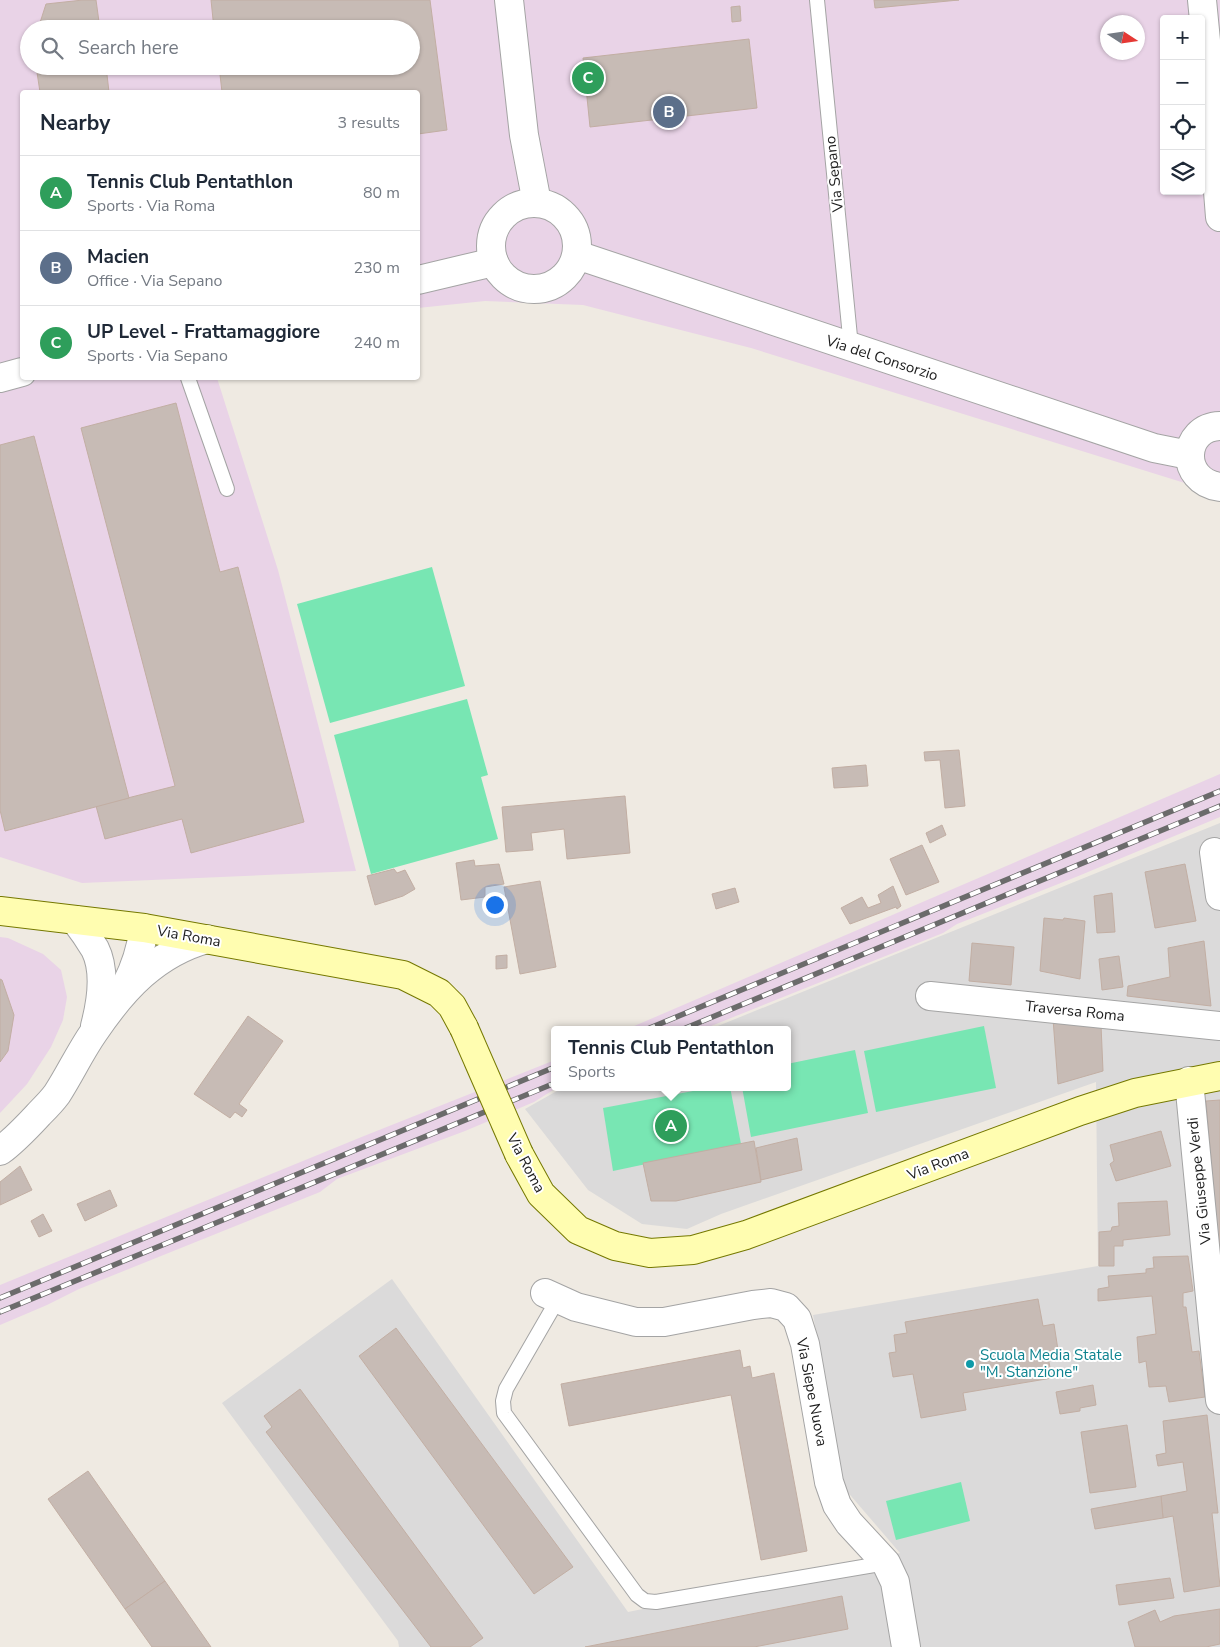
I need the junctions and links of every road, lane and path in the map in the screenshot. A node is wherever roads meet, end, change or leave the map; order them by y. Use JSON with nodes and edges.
{"nodes":[{"id":1,"x":509,"y":0,"type":"edge"},
{"id":2,"x":817,"y":0,"type":"edge"},
{"id":3,"x":1202,"y":0,"type":"edge"},
{"id":4,"x":1214,"y":51,"type":"edge"},
{"id":5,"x":537,"y":203,"type":"junction"},
{"id":6,"x":1220,"y":217,"type":"edge"},
{"id":7,"x":577,"y":255,"type":"junction"},
{"id":8,"x":494,"y":262,"type":"junction"},
{"id":9,"x":420,"y":280,"type":"edge"},
{"id":10,"x":851,"y":347,"type":"junction"},
{"id":11,"x":20,"y":373,"type":"edge"},
{"id":12,"x":0,"y":378,"type":"edge"},
{"id":13,"x":189,"y":380,"type":"edge"},
{"id":14,"x":1220,"y":426,"type":"edge"},
{"id":15,"x":1190,"y":455,"type":"junction"},
{"id":16,"x":1220,"y":487,"type":"edge"},
{"id":17,"x":227,"y":489,"type":"dead end"},
{"id":18,"x":1214,"y":852,"type":"dead end"},
{"id":19,"x":1220,"y":896,"type":"edge"},
{"id":20,"x":0,"y":911,"type":"edge"},
{"id":21,"x":75,"y":920,"type":"junction"},
{"id":22,"x":144,"y":928,"type":"junction"},
{"id":23,"x":207,"y":939,"type":"junction"},
{"id":24,"x":121,"y":995,"type":"junction"},
{"id":25,"x":930,"y":996,"type":"dead end"},
{"id":26,"x":1220,"y":1026,"type":"edge"},
{"id":27,"x":94,"y":1032,"type":"junction"},
{"id":28,"x":1220,"y":1076,"type":"edge"},
{"id":29,"x":1189,"y":1081,"type":"junction"},
{"id":30,"x":0,"y":1151,"type":"edge"},
{"id":31,"x":551,"y":1296,"type":"joint"},
{"id":32,"x":1220,"y":1400,"type":"edge"},
{"id":33,"x":886,"y":1563,"type":"junction"},
{"id":34,"x":906,"y":1647,"type":"edge"}],
"edges":[{"from":1,"to":5,"type":"street"},
{"from":2,"to":10,"type":"lane","name":"Via Sepano"},
{"from":3,"to":4,"type":"street"},
{"from":4,"to":6,"type":"street"},
{"from":5,"to":7,"type":"street"},
{"from":5,"to":8,"type":"street"},
{"from":7,"to":8,"type":"street"},
{"from":7,"to":10,"type":"street","name":"Via del Consorzio"},
{"from":8,"to":9,"type":"street"},
{"from":10,"to":15,"type":"street","name":"Via del Consorzio"},
{"from":11,"to":12,"type":"street"},
{"from":13,"to":17,"type":"lane"},
{"from":14,"to":15,"type":"street"},
{"from":15,"to":16,"type":"street"},
{"from":18,"to":19,"type":"street"},
{"from":20,"to":21,"type":"street","name":"Via Roma"},
{"from":21,"to":22,"type":"street","name":"Via Roma"},
{"from":21,"to":27,"type":"street"},
{"from":22,"to":23,"type":"street","name":"Via Roma"},
{"from":22,"to":24,"type":"street"},
{"from":23,"to":24,"type":"street"},
{"from":23,"to":29,"type":"street","name":"Via Roma","bridge":true},
{"from":24,"to":27,"type":"street"},
{"from":25,"to":26,"type":"street","name":"Traversa Roma"},
{"from":27,"to":30,"type":"street"},
{"from":28,"to":29,"type":"street","name":"Via Roma"},
{"from":29,"to":32,"type":"street","name":"Via Giuseppe Verdi"},
{"from":31,"to":33,"type":"street","name":"Via Siepe Nuova"},
{"from":31,"to":33,"type":"lane"},
{"from":33,"to":34,"type":"street","name":"Via Siepe Nuova"}]}
